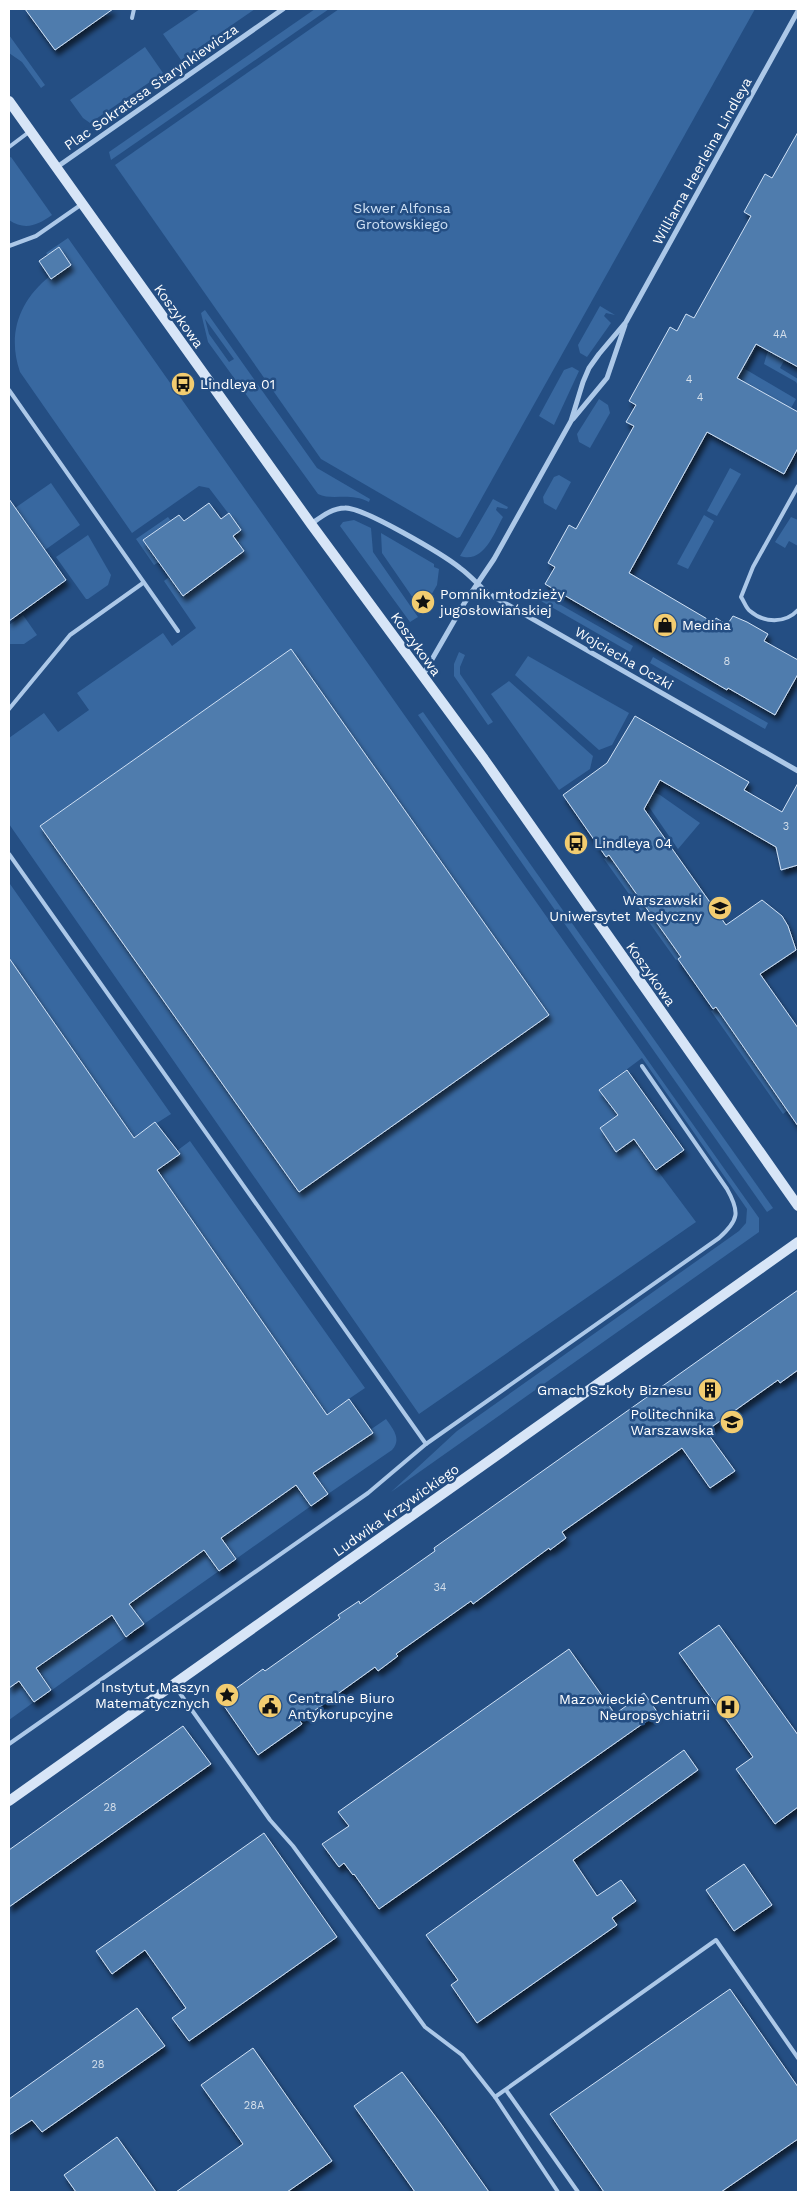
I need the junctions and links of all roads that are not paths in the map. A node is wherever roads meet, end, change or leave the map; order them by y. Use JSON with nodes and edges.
{"nodes":[{"id":1,"x":134,"y":9,"type":"edge"},
{"id":2,"x":283,"y":9,"type":"edge"},
{"id":3,"x":798,"y":11,"type":"edge"},
{"id":4,"x":132,"y":18,"type":"dead end"},
{"id":5,"x":9,"y":101,"type":"edge"},
{"id":6,"x":31,"y":131,"type":"junction"},
{"id":7,"x":9,"y":147,"type":"edge"},
{"id":8,"x":57,"y":167,"type":"junction"},
{"id":9,"x":83,"y":204,"type":"junction"},
{"id":10,"x":9,"y":246,"type":"edge"},
{"id":11,"x":626,"y":322,"type":"junction"},
{"id":12,"x":9,"y":390,"type":"edge"},
{"id":13,"x":571,"y":421,"type":"junction"},
{"id":14,"x":798,"y":486,"type":"edge"},
{"id":15,"x":311,"y":524,"type":"junction"},
{"id":16,"x":143,"y":583,"type":"junction"},
{"id":17,"x":477,"y":585,"type":"junction"},
{"id":18,"x":798,"y":610,"type":"edge"},
{"id":19,"x":178,"y":631,"type":"dead end"},
{"id":20,"x":423,"y":675,"type":"junction"},
{"id":21,"x":9,"y":709,"type":"edge"},
{"id":22,"x":798,"y":770,"type":"edge"},
{"id":23,"x":9,"y":854,"type":"edge"},
{"id":24,"x":642,"y":1066,"type":"dead end"},
{"id":25,"x":798,"y":1206,"type":"edge"},
{"id":26,"x":798,"y":1242,"type":"edge"},
{"id":27,"x":426,"y":1444,"type":"junction"},
{"id":28,"x":174,"y":1684,"type":"junction"},
{"id":29,"x":9,"y":1744,"type":"edge"},
{"id":30,"x":9,"y":1801,"type":"edge"},
{"id":31,"x":798,"y":2058,"type":"edge"},
{"id":32,"x":506,"y":2090,"type":"junction"},
{"id":33,"x":494,"y":2097,"type":"junction"},
{"id":34,"x":558,"y":2192,"type":"edge"},
{"id":35,"x":578,"y":2192,"type":"edge"}],
"edges":[{"from":1,"to":4,"type":"lane"},
{"from":2,"to":8,"type":"street","name":"Plac Sokratesa Starynkiewicza"},
{"from":3,"to":11,"type":"street","name":"Williama Heerleina Lindleya"},
{"from":5,"to":6,"type":"street","name":"Koszykowa"},
{"from":6,"to":7,"type":"lane"},
{"from":6,"to":8,"type":"street","name":"Koszykowa"},
{"from":8,"to":9,"type":"street","name":"Koszykowa"},
{"from":9,"to":10,"type":"lane"},
{"from":9,"to":15,"type":"street","name":"Koszykowa"},
{"from":11,"to":13,"type":"street","name":"Williama Heerleina Lindleya"},
{"from":11,"to":13,"type":"street","name":"Williama Heerleina Lindleya"},
{"from":12,"to":16,"type":"lane"},
{"from":13,"to":17,"type":"street","name":"Williama Heerleina Lindleya"},
{"from":14,"to":18,"type":"lane"},
{"from":15,"to":17,"type":"street","name":"Wojciecha Oczki"},
{"from":15,"to":20,"type":"street","name":"Koszykowa"},
{"from":16,"to":19,"type":"lane"},
{"from":16,"to":21,"type":"lane"},
{"from":17,"to":20,"type":"street","name":"Williama Heerleina Lindleya"},
{"from":17,"to":22,"type":"street","name":"Wojciecha Oczki"},
{"from":20,"to":25,"type":"street","name":"Koszykowa"},
{"from":23,"to":27,"type":"lane"},
{"from":24,"to":27,"type":"lane"},
{"from":26,"to":28,"type":"street","name":"Ludwika Krzywickiego"},
{"from":27,"to":29,"type":"lane"},
{"from":28,"to":30,"type":"street","name":"Ludwika Krzywickiego"},
{"from":28,"to":33,"type":"lane"},
{"from":31,"to":32,"type":"lane"},
{"from":32,"to":33,"type":"lane"},
{"from":32,"to":35,"type":"lane"},
{"from":33,"to":34,"type":"lane"}]}
